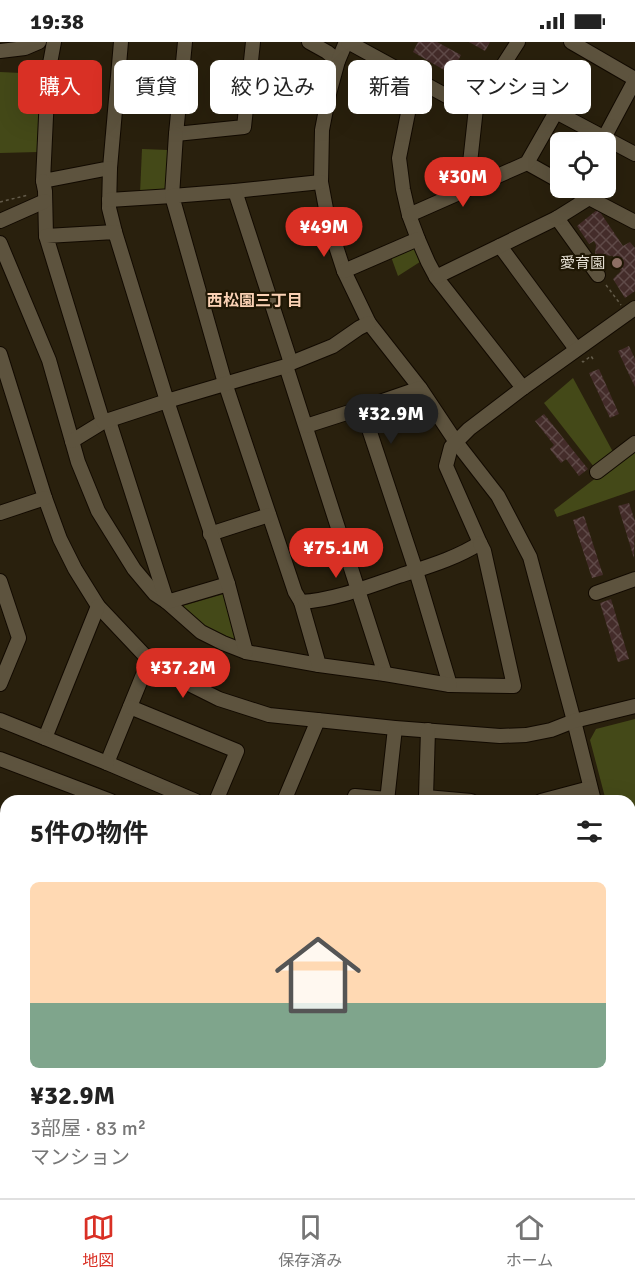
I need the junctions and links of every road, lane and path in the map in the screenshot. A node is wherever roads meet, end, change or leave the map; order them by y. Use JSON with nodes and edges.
{"nodes":[{"id":1,"x":39,"y":42,"type":"edge"},
{"id":2,"x":54,"y":42,"type":"edge"},
{"id":3,"x":121,"y":42,"type":"edge"},
{"id":4,"x":185,"y":42,"type":"edge"},
{"id":5,"x":253,"y":42,"type":"edge"},
{"id":6,"x":309,"y":42,"type":"edge"},
{"id":7,"x":347,"y":42,"type":"edge"},
{"id":8,"x":518,"y":42,"type":"edge"},
{"id":9,"x":572,"y":42,"type":"edge"},
{"id":10,"x":0,"y":51,"type":"edge"},
{"id":11,"x":379,"y":60,"type":"edge"},
{"id":12,"x":506,"y":60,"type":"edge"},
{"id":13,"x":338,"y":62,"type":"junction"},
{"id":14,"x":635,"y":80,"type":"edge"},
{"id":15,"x":408,"y":114,"type":"edge"},
{"id":16,"x":475,"y":114,"type":"edge"},
{"id":17,"x":555,"y":114,"type":"edge"},
{"id":18,"x":560,"y":114,"type":"edge"},
{"id":19,"x":593,"y":132,"type":"edge"},
{"id":20,"x":607,"y":132,"type":"edge"},
{"id":21,"x":176,"y":134,"type":"junction"},
{"id":22,"x":616,"y":144,"type":"edge"},
{"id":23,"x":635,"y":154,"type":"edge"},
{"id":24,"x":527,"y":163,"type":"junction"},
{"id":25,"x":110,"y":168,"type":"junction"},
{"id":26,"x":550,"y":176,"type":"edge"},
{"id":27,"x":321,"y":182,"type":"junction"},
{"id":28,"x":471,"y":187,"type":"junction"},
{"id":29,"x":44,"y":191,"type":"junction"},
{"id":30,"x":236,"y":191,"type":"junction"},
{"id":31,"x":172,"y":196,"type":"junction"},
{"id":32,"x":589,"y":198,"type":"joint"},
{"id":33,"x":108,"y":200,"type":"junction"},
{"id":34,"x":0,"y":202,"type":"edge"},
{"id":35,"x":409,"y":215,"type":"junction"},
{"id":36,"x":557,"y":218,"type":"junction"},
{"id":37,"x":0,"y":221,"type":"edge"},
{"id":38,"x":635,"y":222,"type":"edge"},
{"id":39,"x":115,"y":232,"type":"junction"},
{"id":40,"x":46,"y":236,"type":"junction"},
{"id":41,"x":418,"y":239,"type":"junction"},
{"id":42,"x":0,"y":243,"type":"edge"},
{"id":43,"x":500,"y":246,"type":"junction"},
{"id":44,"x":344,"y":271,"type":"junction"},
{"id":45,"x":598,"y":275,"type":"joint"},
{"id":46,"x":436,"y":277,"type":"junction"},
{"id":47,"x":631,"y":310,"type":"edge"},
{"id":48,"x":369,"y":323,"type":"junction"},
{"id":49,"x":576,"y":349,"type":"junction"},
{"id":50,"x":0,"y":354,"type":"edge"},
{"id":51,"x":289,"y":365,"type":"junction"},
{"id":52,"x":3,"y":376,"type":"edge"},
{"id":53,"x":225,"y":383,"type":"junction"},
{"id":54,"x":420,"y":388,"type":"junction"},
{"id":55,"x":523,"y":388,"type":"junction"},
{"id":56,"x":167,"y":401,"type":"junction"},
{"id":57,"x":362,"y":408,"type":"junction"},
{"id":58,"x":106,"y":422,"type":"junction"},
{"id":59,"x":306,"y":426,"type":"junction"},
{"id":60,"x":72,"y":441,"type":"junction"},
{"id":61,"x":456,"y":442,"type":"junction"},
{"id":62,"x":635,"y":442,"type":"edge"},
{"id":63,"x":597,"y":472,"type":"dead end"},
{"id":64,"x":45,"y":498,"type":"junction"},
{"id":65,"x":0,"y":513,"type":"edge"},
{"id":66,"x":269,"y":515,"type":"junction"},
{"id":67,"x":210,"y":534,"type":"junction"},
{"id":68,"x":480,"y":543,"type":"junction"},
{"id":69,"x":416,"y":571,"type":"junction"},
{"id":70,"x":635,"y":579,"type":"edge"},
{"id":71,"x":0,"y":581,"type":"edge"},
{"id":72,"x":228,"y":584,"type":"junction"},
{"id":73,"x":358,"y":590,"type":"junction"},
{"id":74,"x":596,"y":593,"type":"dead end"},
{"id":75,"x":167,"y":602,"type":"junction"},
{"id":76,"x":301,"y":602,"type":"junction"},
{"id":77,"x":98,"y":606,"type":"junction"},
{"id":78,"x":246,"y":652,"type":"junction"},
{"id":79,"x":149,"y":660,"type":"junction"},
{"id":80,"x":319,"y":664,"type":"junction"},
{"id":81,"x":385,"y":674,"type":"junction"},
{"id":82,"x":0,"y":684,"type":"edge"},
{"id":83,"x":450,"y":685,"type":"junction"},
{"id":84,"x":635,"y":706,"type":"edge"},
{"id":85,"x":130,"y":707,"type":"junction"},
{"id":86,"x":0,"y":720,"type":"edge"},
{"id":87,"x":318,"y":720,"type":"junction"},
{"id":88,"x":574,"y":721,"type":"junction"},
{"id":89,"x":395,"y":728,"type":"junction"},
{"id":90,"x":428,"y":730,"type":"junction"},
{"id":91,"x":45,"y":738,"type":"junction"},
{"id":92,"x":0,"y":759,"type":"edge"},
{"id":93,"x":107,"y":764,"type":"junction"},
{"id":94,"x":95,"y":795,"type":"edge"},
{"id":95,"x":182,"y":795,"type":"edge"},
{"id":96,"x":219,"y":795,"type":"edge"},
{"id":97,"x":287,"y":795,"type":"edge"},
{"id":98,"x":388,"y":795,"type":"edge"},
{"id":99,"x":426,"y":795,"type":"edge"},
{"id":100,"x":592,"y":795,"type":"edge"}],
"edges":[{"from":1,"to":10,"type":"street"},
{"from":2,"to":29,"type":"street"},
{"from":3,"to":25,"type":"street"},
{"from":4,"to":21,"type":"street"},
{"from":5,"to":21,"type":"street"},
{"from":6,"to":13,"type":"street"},
{"from":7,"to":11,"type":"street"},
{"from":7,"to":13,"type":"street"},
{"from":8,"to":12,"type":"street"},
{"from":9,"to":14,"type":"street"},
{"from":13,"to":27,"type":"street"},
{"from":14,"to":20,"type":"street"},
{"from":15,"to":35,"type":"street"},
{"from":16,"to":28,"type":"street"},
{"from":17,"to":24,"type":"street"},
{"from":18,"to":19,"type":"street"},
{"from":21,"to":31,"type":"street"},
{"from":22,"to":23,"type":"street"},
{"from":24,"to":26,"type":"street"},
{"from":24,"to":28,"type":"street"},
{"from":25,"to":29,"type":"street"},
{"from":25,"to":33,"type":"street"},
{"from":27,"to":30,"type":"street"},
{"from":27,"to":44,"type":"street"},
{"from":28,"to":35,"type":"street"},
{"from":29,"to":34,"type":"path"},
{"from":29,"to":37,"type":"street"},
{"from":29,"to":40,"type":"street"},
{"from":30,"to":31,"type":"street"},
{"from":30,"to":51,"type":"street"},
{"from":31,"to":33,"type":"street"},
{"from":31,"to":53,"type":"street"},
{"from":32,"to":36,"type":"street"},
{"from":32,"to":38,"type":"street"},
{"from":33,"to":39,"type":"street"},
{"from":35,"to":41,"type":"street"},
{"from":36,"to":43,"type":"street"},
{"from":36,"to":45,"type":"street"},
{"from":39,"to":40,"type":"street"},
{"from":39,"to":56,"type":"street"},
{"from":40,"to":58,"type":"street"},
{"from":41,"to":44,"type":"street"},
{"from":41,"to":46,"type":"street"},
{"from":42,"to":60,"type":"street"},
{"from":43,"to":46,"type":"street"},
{"from":43,"to":49,"type":"street"},
{"from":44,"to":48,"type":"street"},
{"from":45,"to":47,"type":"path"},
{"from":46,"to":55,"type":"street"},
{"from":47,"to":49,"type":"street"},
{"from":48,"to":51,"type":"street"},
{"from":48,"to":54,"type":"street"},
{"from":49,"to":55,"type":"street"},
{"from":50,"to":52,"type":"street"},
{"from":51,"to":53,"type":"street"},
{"from":51,"to":59,"type":"street"},
{"from":52,"to":64,"type":"street"},
{"from":53,"to":56,"type":"street"},
{"from":53,"to":66,"type":"street"},
{"from":54,"to":57,"type":"street"},
{"from":54,"to":61,"type":"street"},
{"from":55,"to":61,"type":"street"},
{"from":56,"to":58,"type":"street"},
{"from":56,"to":67,"type":"street"},
{"from":57,"to":59,"type":"street"},
{"from":57,"to":69,"type":"street"},
{"from":58,"to":60,"type":"street"},
{"from":58,"to":75,"type":"street"},
{"from":59,"to":73,"type":"street"},
{"from":60,"to":75,"type":"street"},
{"from":61,"to":68,"type":"street"},
{"from":61,"to":88,"type":"street"},
{"from":62,"to":63,"type":"street"},
{"from":64,"to":65,"type":"street"},
{"from":64,"to":77,"type":"street"},
{"from":66,"to":67,"type":"street"},
{"from":66,"to":76,"type":"street"},
{"from":67,"to":72,"type":"street"},
{"from":68,"to":69,"type":"street"},
{"from":68,"to":83,"type":"street"},
{"from":69,"to":73,"type":"street"},
{"from":69,"to":83,"type":"street"},
{"from":70,"to":74,"type":"street"},
{"from":71,"to":82,"type":"street"},
{"from":72,"to":75,"type":"street"},
{"from":72,"to":78,"type":"street"},
{"from":73,"to":76,"type":"street"},
{"from":73,"to":81,"type":"street"},
{"from":75,"to":78,"type":"street"},
{"from":76,"to":80,"type":"street"},
{"from":77,"to":79,"type":"street"},
{"from":77,"to":91,"type":"street"},
{"from":78,"to":80,"type":"street"},
{"from":79,"to":85,"type":"street"},
{"from":79,"to":87,"type":"street"},
{"from":80,"to":81,"type":"street"},
{"from":81,"to":83,"type":"street"},
{"from":84,"to":88,"type":"street"},
{"from":85,"to":93,"type":"street"},
{"from":85,"to":96,"type":"street"},
{"from":86,"to":91,"type":"street"},
{"from":87,"to":89,"type":"street"},
{"from":87,"to":97,"type":"street"},
{"from":88,"to":90,"type":"street"},
{"from":88,"to":100,"type":"street"},
{"from":89,"to":90,"type":"street"},
{"from":89,"to":98,"type":"street"},
{"from":90,"to":99,"type":"street"},
{"from":91,"to":93,"type":"street"},
{"from":92,"to":94,"type":"street"},
{"from":93,"to":95,"type":"street"}]}
